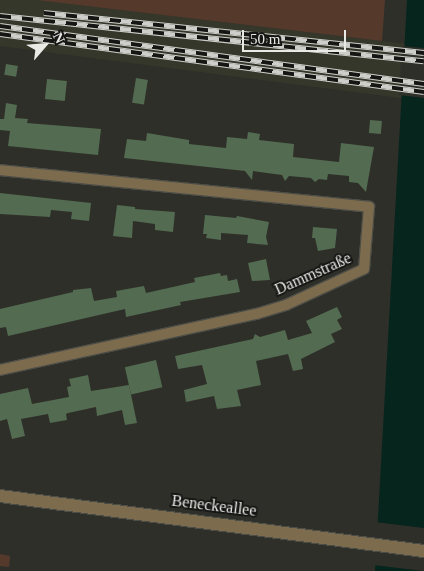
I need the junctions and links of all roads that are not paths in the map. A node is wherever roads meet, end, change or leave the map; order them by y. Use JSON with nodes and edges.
{"nodes":[{"id":1,"x":0,"y":170,"type":"edge"},
{"id":2,"x":0,"y":370,"type":"edge"},
{"id":3,"x":0,"y":496,"type":"edge"},
{"id":4,"x":424,"y":551,"type":"edge"}],
"edges":[{"from":1,"to":2,"type":"street","name":"Dammstraße"},
{"from":3,"to":4,"type":"street","name":"Beneckeallee"}]}
